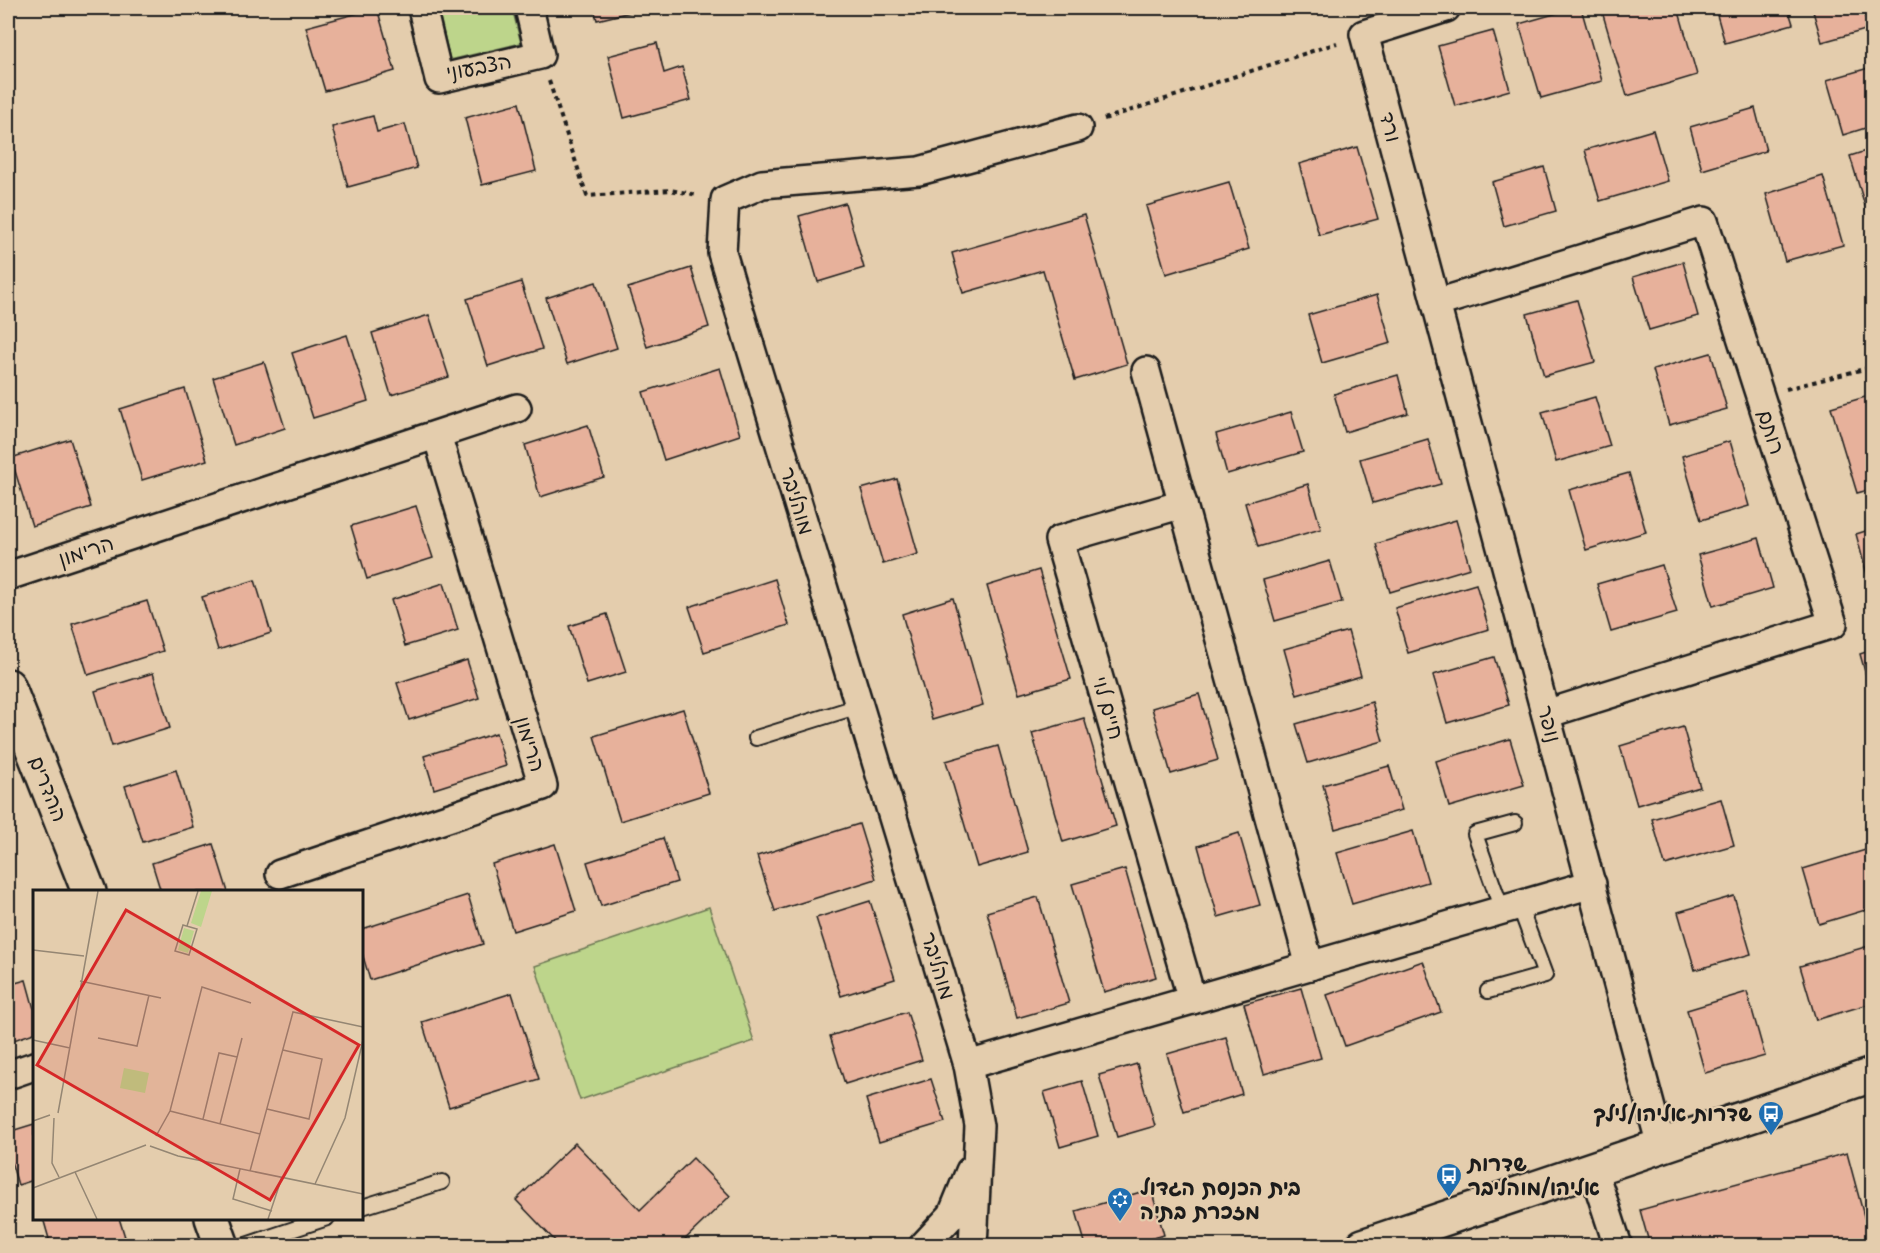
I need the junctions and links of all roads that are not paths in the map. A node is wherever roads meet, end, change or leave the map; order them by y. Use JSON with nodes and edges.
{"nodes":[{"id":1,"x":422,"y":8,"type":"edge"},
{"id":2,"x":529,"y":8,"type":"edge"},
{"id":3,"x":1446,"y":8,"type":"edge"},
{"id":4,"x":1078,"y":128,"type":"road end"},
{"id":5,"x":1437,"y":303,"type":"junction"},
{"id":6,"x":1146,"y":371,"type":"dead end"},
{"id":7,"x":517,"y":408,"type":"dead end"},
{"id":8,"x":437,"y":435,"type":"junction"},
{"id":9,"x":1183,"y":504,"type":"junction"},
{"id":10,"x":8,"y":576,"type":"edge"},
{"id":11,"x":8,"y":686,"type":"edge"},
{"id":12,"x":859,"y":706,"type":"junction"},
{"id":13,"x":1546,"y":714,"type":"junction"},
{"id":14,"x":756,"y":738,"type":"dead end"},
{"id":15,"x":1515,"y":823,"type":"dead end"},
{"id":16,"x":280,"y":874,"type":"dead end"},
{"id":17,"x":1592,"y":884,"type":"junction"},
{"id":18,"x":89,"y":890,"type":"edge"},
{"id":19,"x":1511,"y":908,"type":"junction"},
{"id":20,"x":1310,"y":966,"type":"junction"},
{"id":21,"x":1488,"y":991,"type":"dead end"},
{"id":22,"x":1192,"y":1000,"type":"junction"},
{"id":23,"x":968,"y":1065,"type":"junction"},
{"id":24,"x":33,"y":1066,"type":"edge"},
{"id":25,"x":8,"y":1075,"type":"edge"},
{"id":26,"x":1872,"y":1075,"type":"edge"},
{"id":27,"x":1661,"y":1146,"type":"junction"},
{"id":28,"x":976,"y":1150,"type":"junction"},
{"id":29,"x":1593,"y":1168,"type":"junction"},
{"id":30,"x":442,"y":1182,"type":"dead end"},
{"id":31,"x":363,"y":1208,"type":"edge"},
{"id":32,"x":213,"y":1220,"type":"edge"},
{"id":33,"x":321,"y":1220,"type":"edge"},
{"id":34,"x":222,"y":1245,"type":"edge"},
{"id":35,"x":243,"y":1245,"type":"edge"},
{"id":36,"x":923,"y":1245,"type":"edge"},
{"id":37,"x":973,"y":1245,"type":"edge"},
{"id":38,"x":1363,"y":1245,"type":"edge"},
{"id":39,"x":1618,"y":1245,"type":"edge"}],
"edges":[{"from":1,"to":2,"type":"street","name":"הצבעוני"},
{"from":3,"to":5,"type":"street","name":"ורד"},
{"from":4,"to":12,"type":"street","name":"מוהליבר"},
{"from":5,"to":13,"type":"street","name":"נופר"},
{"from":5,"to":13,"type":"street","name":"רותם"},
{"from":6,"to":9,"type":"street"},
{"from":7,"to":8,"type":"street","name":"הרימון"},
{"from":8,"to":10,"type":"street","name":"הרימון"},
{"from":8,"to":16,"type":"street","name":"הרימון"},
{"from":9,"to":20,"type":"street"},
{"from":9,"to":22,"type":"street","name":"חיים לוי"},
{"from":11,"to":18,"type":"street","name":"ההדרים"},
{"from":12,"to":14,"type":"lane"},
{"from":12,"to":23,"type":"street","name":"מוהליבר"},
{"from":13,"to":17,"type":"street","name":"נופר"},
{"from":15,"to":19,"type":"lane"},
{"from":17,"to":19,"type":"street"},
{"from":17,"to":27,"type":"street","name":"נופר"},
{"from":19,"to":20,"type":"street"},
{"from":19,"to":21,"type":"lane"},
{"from":20,"to":22,"type":"street"},
{"from":22,"to":23,"type":"street"},
{"from":23,"to":28,"type":"street","name":"מוהליבר"},
{"from":24,"to":25,"type":"street"},
{"from":26,"to":27,"type":"street"},
{"from":27,"to":29,"type":"street"},
{"from":28,"to":36,"type":"street","name":"מוהליבר"},
{"from":28,"to":37,"type":"street","name":"מוהליבר"},
{"from":29,"to":38,"type":"street"},
{"from":29,"to":39,"type":"street"},
{"from":30,"to":31,"type":"lane"},
{"from":32,"to":34,"type":"street"},
{"from":33,"to":35,"type":"lane"}]}
